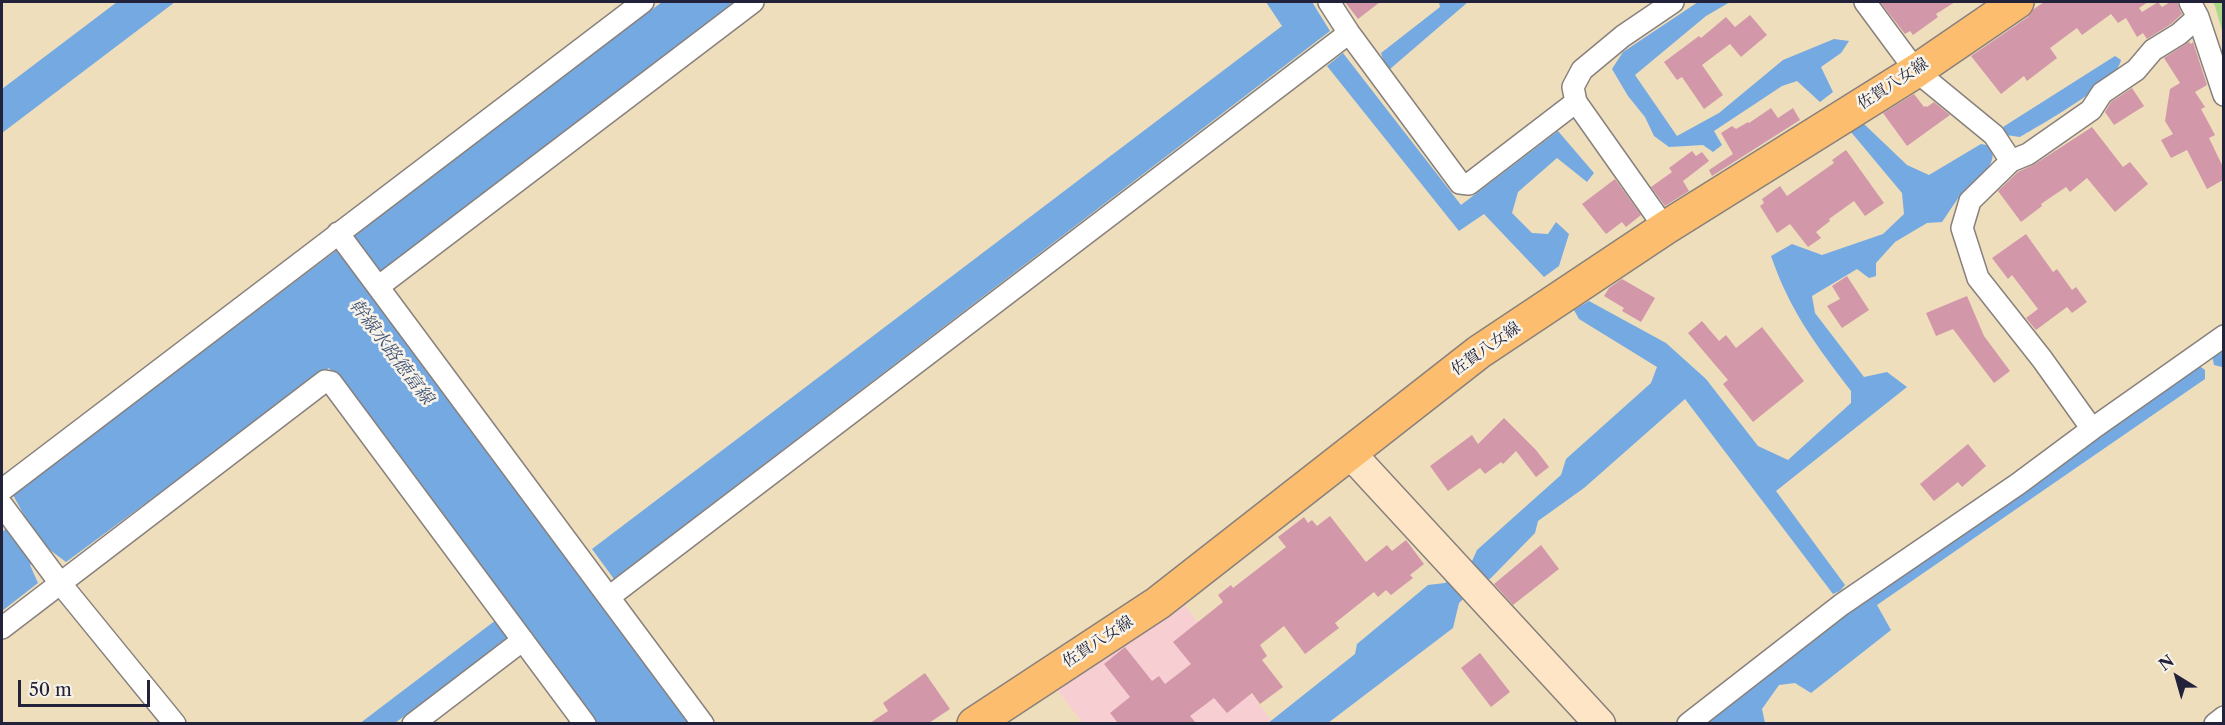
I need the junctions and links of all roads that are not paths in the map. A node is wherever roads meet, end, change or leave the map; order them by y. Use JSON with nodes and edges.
{"nodes":[{"id":1,"x":643,"y":2,"type":"edge"},
{"id":2,"x":753,"y":2,"type":"edge"},
{"id":3,"x":1329,"y":2,"type":"edge"},
{"id":4,"x":1673,"y":2,"type":"edge"},
{"id":5,"x":1865,"y":2,"type":"edge"},
{"id":6,"x":2017,"y":2,"type":"edge"},
{"id":7,"x":2194,"y":9,"type":"edge"},
{"id":8,"x":1348,"y":33,"type":"junction"},
{"id":9,"x":1916,"y":71,"type":"junction"},
{"id":10,"x":2223,"y":95,"type":"edge"},
{"id":11,"x":1576,"y":102,"type":"junction"},
{"id":12,"x":2011,"y":161,"type":"junction"},
{"id":13,"x":1665,"y":228,"type":"junction"},
{"id":14,"x":338,"y":233,"type":"junction"},
{"id":15,"x":378,"y":286,"type":"junction"},
{"id":16,"x":2223,"y":336,"type":"edge"},
{"id":17,"x":2092,"y":429,"type":"junction"},
{"id":18,"x":1349,"y":452,"type":"junction"},
{"id":19,"x":2,"y":490,"type":"edge"},
{"id":20,"x":6,"y":511,"type":"edge"},
{"id":21,"x":60,"y":583,"type":"junction"},
{"id":22,"x":609,"y":597,"type":"junction"},
{"id":23,"x":2,"y":627,"type":"edge"},
{"id":24,"x":524,"y":640,"type":"junction"},
{"id":25,"x":2223,"y":717,"type":"edge"},
{"id":26,"x":175,"y":723,"type":"edge"},
{"id":27,"x":413,"y":723,"type":"edge"},
{"id":28,"x":585,"y":723,"type":"edge"},
{"id":29,"x":703,"y":723,"type":"edge"},
{"id":30,"x":974,"y":723,"type":"edge"},
{"id":31,"x":1600,"y":723,"type":"edge"},
{"id":32,"x":1688,"y":723,"type":"edge"},
{"id":33,"x":2215,"y":723,"type":"edge"}],
"edges":[{"from":1,"to":14,"type":"street"},
{"from":2,"to":15,"type":"street"},
{"from":3,"to":8,"type":"street"},
{"from":4,"to":11,"type":"street"},
{"from":5,"to":9,"type":"street"},
{"from":6,"to":9,"type":"main road","name":"佐賀八女線"},
{"from":7,"to":10,"type":"street"},
{"from":7,"to":12,"type":"street"},
{"from":8,"to":11,"type":"street"},
{"from":8,"to":22,"type":"street"},
{"from":9,"to":12,"type":"street"},
{"from":9,"to":13,"type":"main road","name":"佐賀八女線"},
{"from":11,"to":13,"type":"street"},
{"from":12,"to":17,"type":"street"},
{"from":13,"to":18,"type":"main road","name":"佐賀八女線"},
{"from":14,"to":15,"type":"street"},
{"from":14,"to":19,"type":"street"},
{"from":15,"to":22,"type":"street"},
{"from":16,"to":17,"type":"street"},
{"from":17,"to":32,"type":"street"},
{"from":18,"to":30,"type":"main road","name":"佐賀八女線"},
{"from":18,"to":31,"type":"street"},
{"from":20,"to":21,"type":"street"},
{"from":21,"to":23,"type":"street"},
{"from":21,"to":24,"type":"street"},
{"from":21,"to":26,"type":"street"},
{"from":22,"to":29,"type":"street"},
{"from":24,"to":27,"type":"street"},
{"from":24,"to":28,"type":"street"},
{"from":25,"to":33,"type":"street"}]}
